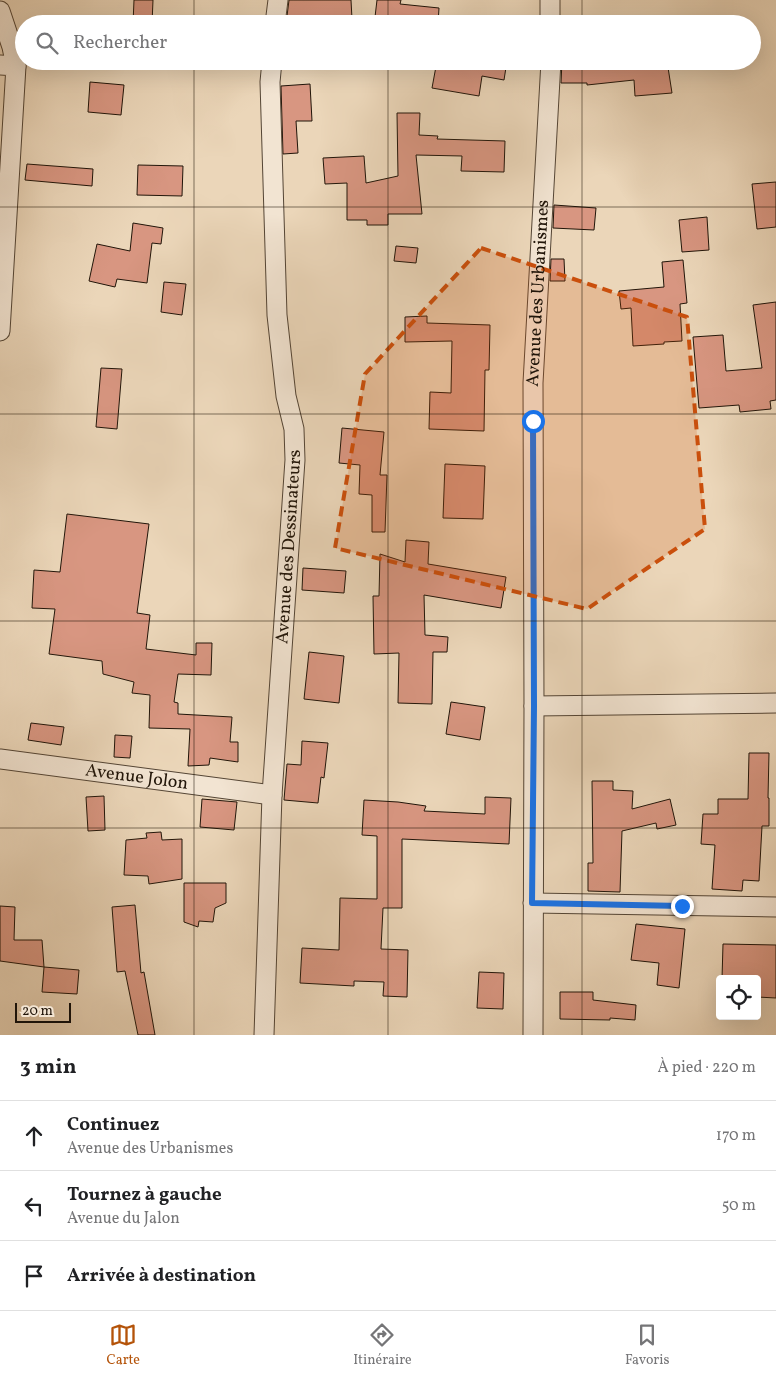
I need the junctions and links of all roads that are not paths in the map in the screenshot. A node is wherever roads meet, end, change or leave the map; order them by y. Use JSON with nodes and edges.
{"nodes":[{"id":1,"x":278,"y":0,"type":"edge"},
{"id":2,"x":550,"y":0,"type":"edge"},
{"id":3,"x":0,"y":11,"type":"edge"},
{"id":4,"x":277,"y":15,"type":"edge"},
{"id":5,"x":550,"y":15,"type":"edge"},
{"id":6,"x":8,"y":66,"type":"edge"},
{"id":7,"x":271,"y":70,"type":"edge"},
{"id":8,"x":550,"y":70,"type":"edge"},
{"id":9,"x":0,"y":331,"type":"edge"},
{"id":10,"x":776,"y":704,"type":"edge"},
{"id":11,"x":534,"y":706,"type":"junction"},
{"id":12,"x":0,"y":758,"type":"edge"},
{"id":13,"x":272,"y":795,"type":"junction"},
{"id":14,"x":532,"y":903,"type":"junction"},
{"id":15,"x":776,"y":908,"type":"edge"},
{"id":16,"x":264,"y":1035,"type":"edge"},
{"id":17,"x":533,"y":1035,"type":"edge"}],
"edges":[{"from":1,"to":4,"type":"street"},
{"from":2,"to":5,"type":"street"},
{"from":3,"to":6,"type":"street"},
{"from":6,"to":9,"type":"street"},
{"from":7,"to":13,"type":"street","name":"Avenue des Dessinateurs"},
{"from":8,"to":11,"type":"street","name":"Avenue des Urbanismes"},
{"from":10,"to":11,"type":"street"},
{"from":11,"to":14,"type":"street","name":"Avenue des Urbanismes"},
{"from":12,"to":13,"type":"street","name":"Avenue Jolon"},
{"from":13,"to":16,"type":"street","name":"Avenue des Dessinateurs"},
{"from":14,"to":15,"type":"street"},
{"from":14,"to":17,"type":"street","name":"Avenue des Urbanismes"}]}
